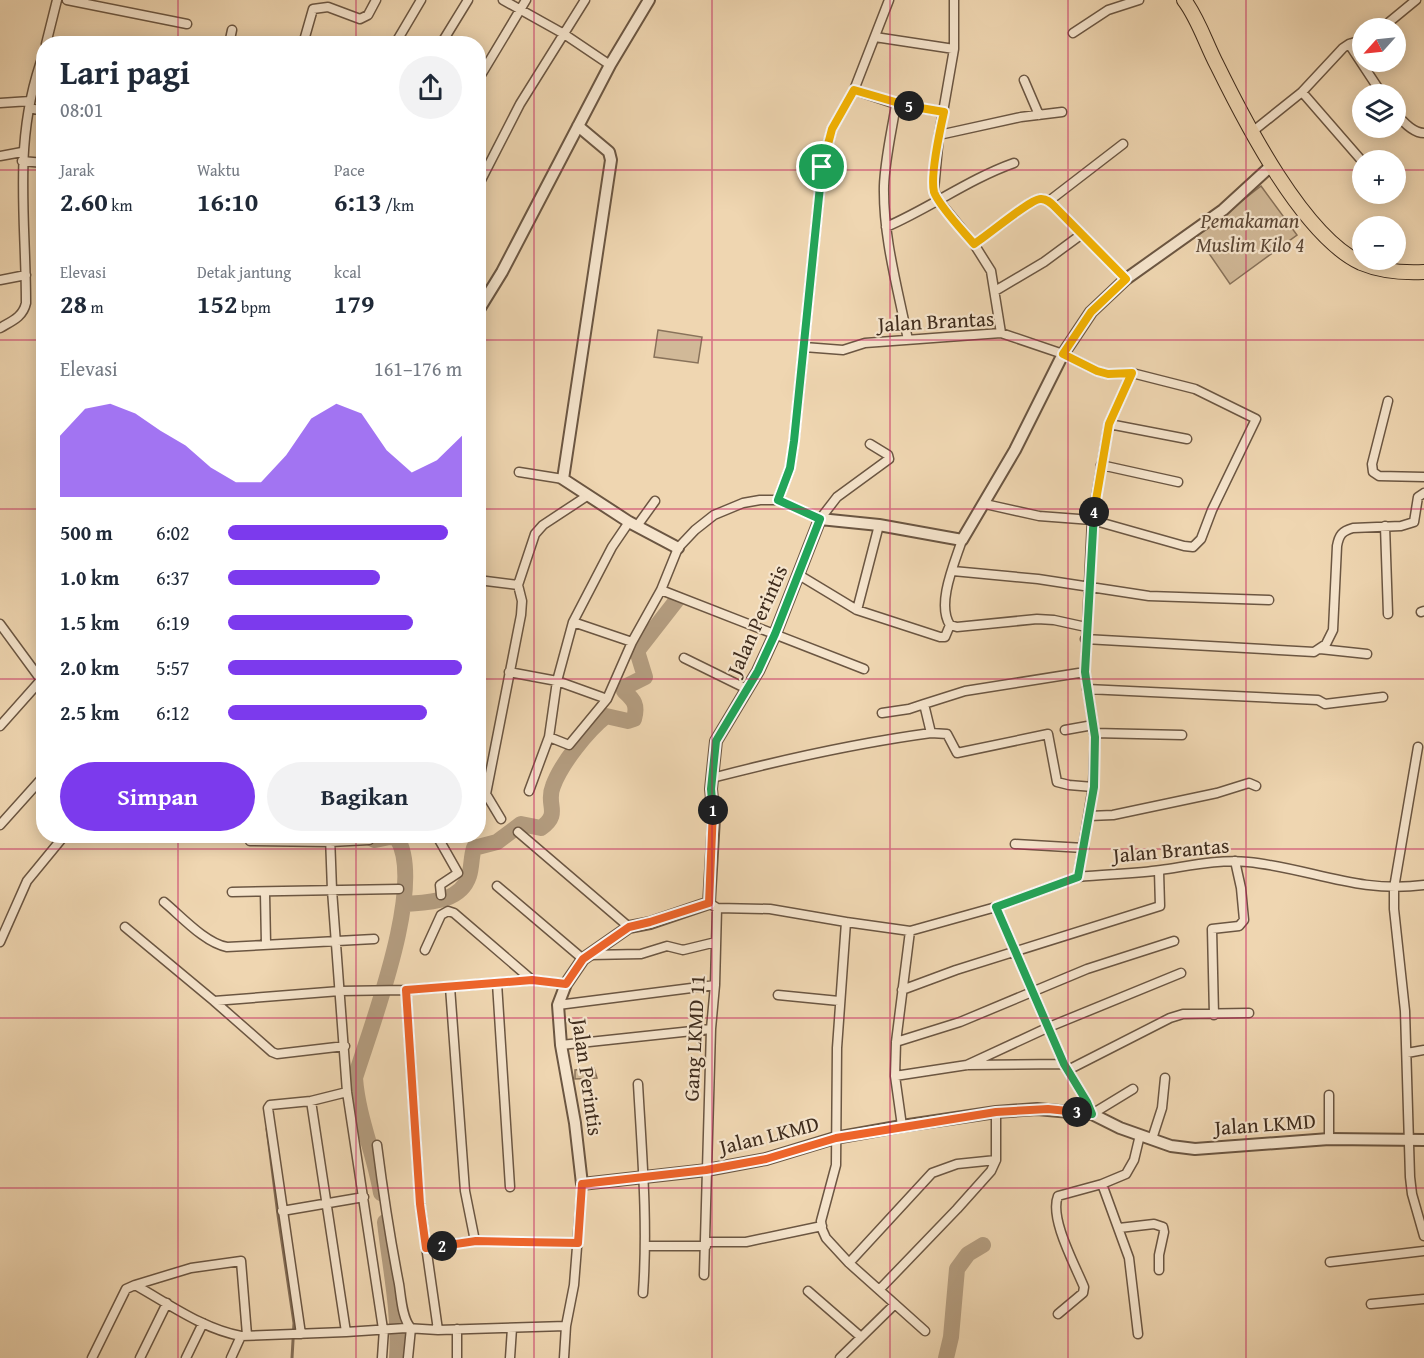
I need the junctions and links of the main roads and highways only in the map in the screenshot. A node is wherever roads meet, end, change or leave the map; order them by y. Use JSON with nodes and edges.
{"nodes":[{"id":1,"x":1185,"y":0,"type":"edge"},
{"id":2,"x":1424,"y":272,"type":"edge"}],
"edges":[{"from":1,"to":2,"type":"highway"}]}
